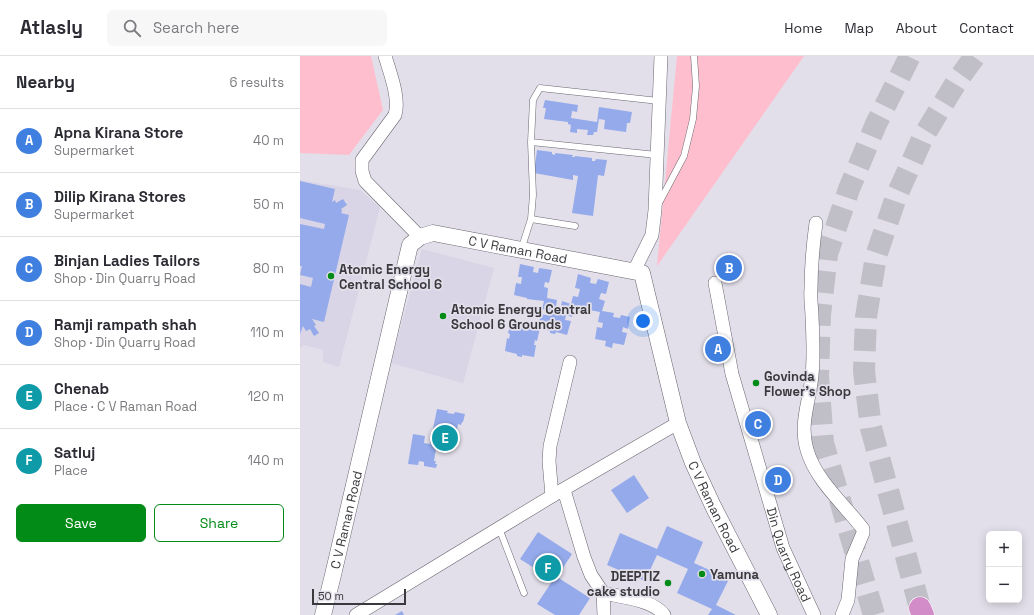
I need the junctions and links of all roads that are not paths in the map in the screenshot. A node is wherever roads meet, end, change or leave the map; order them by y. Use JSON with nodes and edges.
{"nodes":[{"id":1,"x":385,"y":56,"type":"edge"},
{"id":2,"x":661,"y":56,"type":"edge"},
{"id":3,"x":694,"y":56,"type":"edge"},
{"id":4,"x":659,"y":101,"type":"junction"},
{"id":5,"x":531,"y":142,"type":"junction"},
{"id":6,"x":657,"y":155,"type":"junction"},
{"id":7,"x":655,"y":210,"type":"junction"},
{"id":8,"x":531,"y":219,"type":"junction"},
{"id":9,"x":816,"y":223,"type":"dead end"},
{"id":10,"x":575,"y":226,"type":"dead end"},
{"id":11,"x":420,"y":236,"type":"junction"},
{"id":12,"x":521,"y":250,"type":"junction"},
{"id":13,"x":634,"y":271,"type":"junction"},
{"id":14,"x":715,"y":283,"type":"dead end"},
{"id":15,"x":570,"y":362,"type":"dead end"},
{"id":16,"x":678,"y":423,"type":"junction"},
{"id":17,"x":558,"y":493,"type":"junction"},
{"id":18,"x":499,"y":528,"type":"junction"},
{"id":19,"x":524,"y":593,"type":"dead end"},
{"id":20,"x":603,"y":593,"type":"junction"},
{"id":21,"x":323,"y":615,"type":"edge"},
{"id":22,"x":356,"y":615,"type":"edge"},
{"id":23,"x":604,"y":615,"type":"edge"},
{"id":24,"x":664,"y":615,"type":"edge"},
{"id":25,"x":769,"y":615,"type":"edge"},
{"id":26,"x":814,"y":615,"type":"edge"},
{"id":27,"x":842,"y":615,"type":"edge"}],
"edges":[{"from":1,"to":11,"type":"street"},
{"from":2,"to":4,"type":"street"},
{"from":3,"to":7,"type":"lane"},
{"from":4,"to":5,"type":"lane"},
{"from":4,"to":6,"type":"street"},
{"from":5,"to":6,"type":"lane"},
{"from":5,"to":8,"type":"lane"},
{"from":6,"to":7,"type":"street"},
{"from":7,"to":13,"type":"street"},
{"from":8,"to":10,"type":"lane"},
{"from":8,"to":12,"type":"lane"},
{"from":9,"to":27,"type":"street"},
{"from":11,"to":12,"type":"street","name":"C V Raman Road"},
{"from":11,"to":21,"type":"street","name":"C V Raman Road"},
{"from":12,"to":13,"type":"street","name":"C V Raman Road"},
{"from":13,"to":16,"type":"street","name":"C V Raman Road"},
{"from":14,"to":26,"type":"street","name":"Din Quarry Road"},
{"from":15,"to":17,"type":"street"},
{"from":16,"to":17,"type":"street"},
{"from":16,"to":25,"type":"street","name":"C V Raman Road"},
{"from":17,"to":18,"type":"street"},
{"from":17,"to":20,"type":"street"},
{"from":18,"to":19,"type":"lane"},
{"from":18,"to":22,"type":"street"},
{"from":20,"to":23,"type":"street"},
{"from":20,"to":24,"type":"street"}]}
